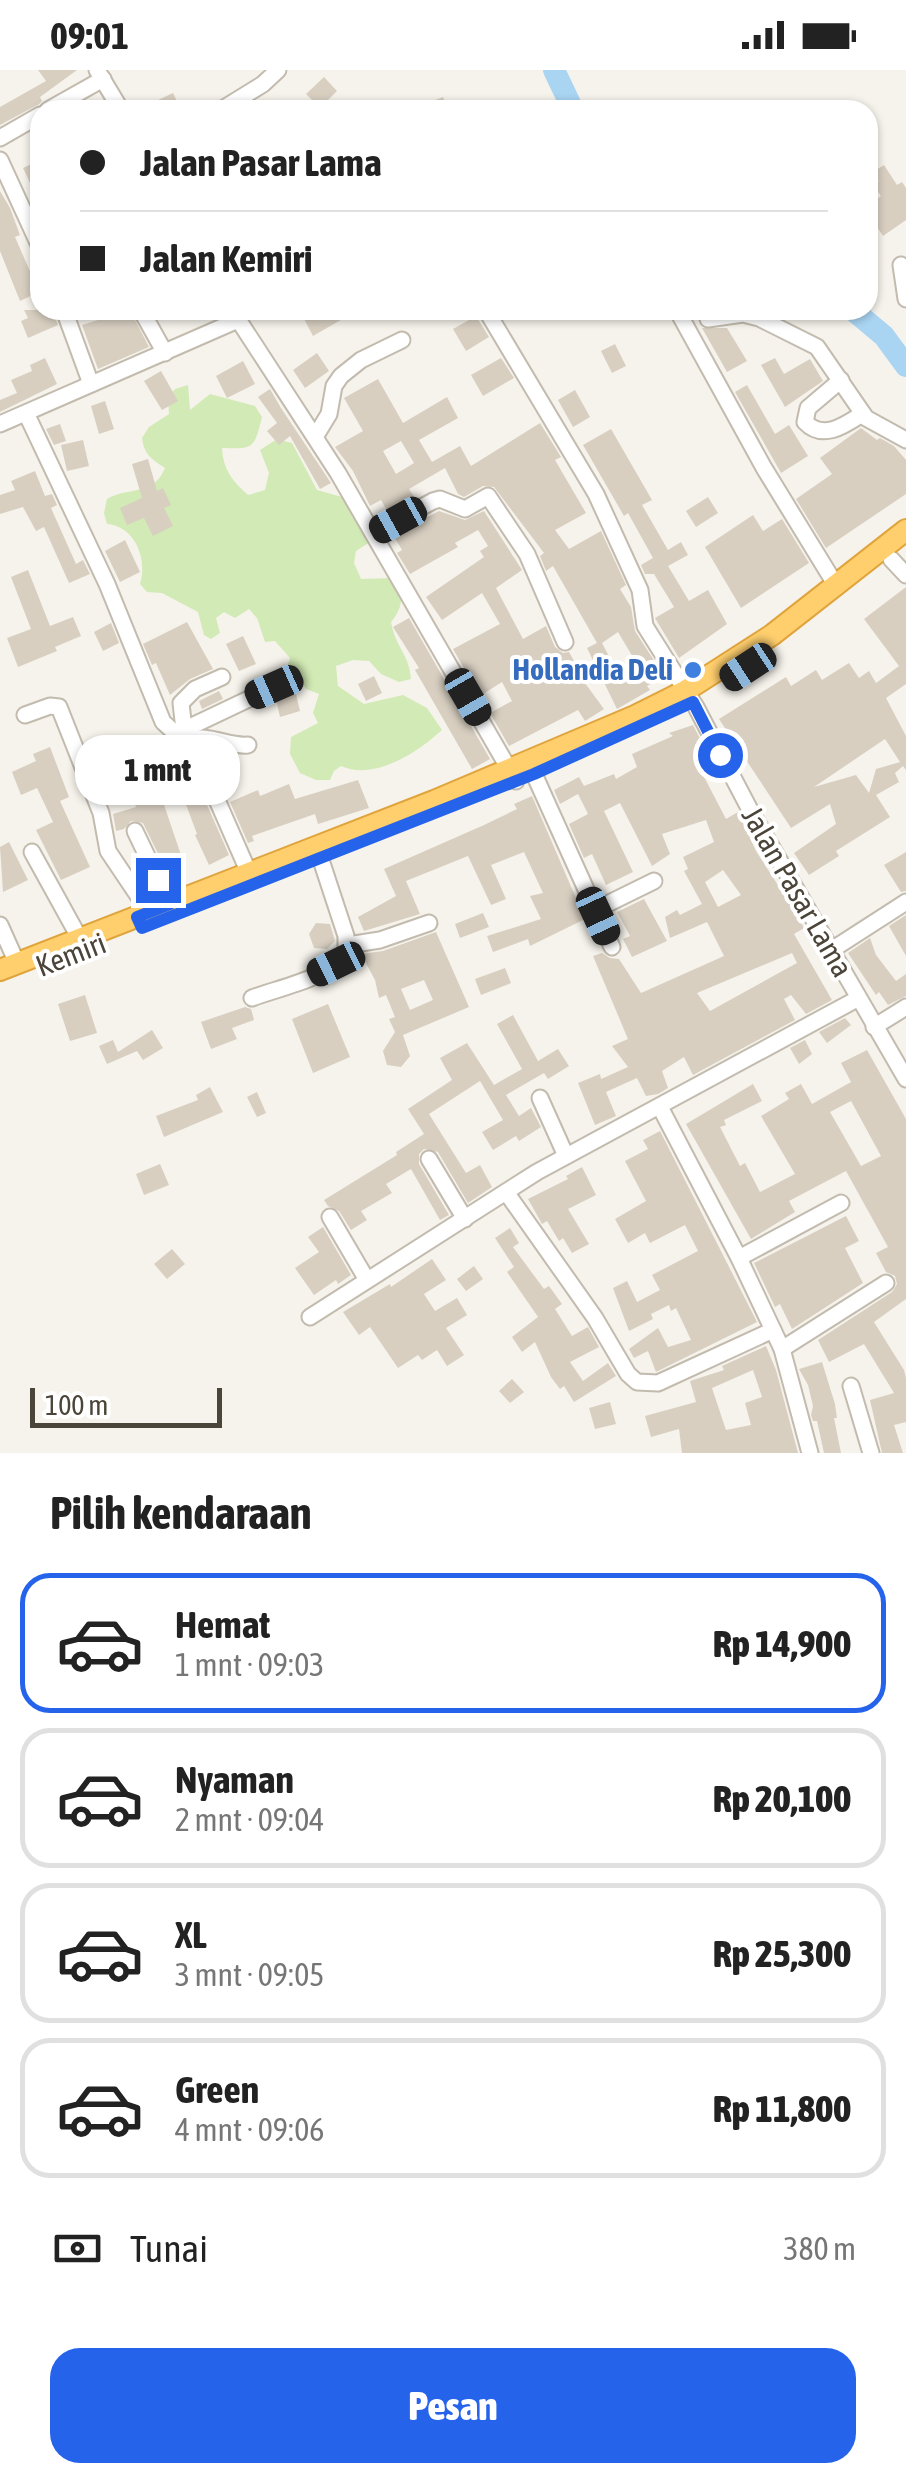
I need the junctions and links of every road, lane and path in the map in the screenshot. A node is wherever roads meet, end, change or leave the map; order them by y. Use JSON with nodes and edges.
{"nodes":[{"id":1,"x":278,"y":70,"type":"edge"},
{"id":2,"x":100,"y":74,"type":"edge"},
{"id":3,"x":62,"y":100,"type":"edge"},
{"id":4,"x":115,"y":100,"type":"edge"},
{"id":5,"x":237,"y":100,"type":"edge"},
{"id":6,"x":30,"y":120,"type":"edge"},
{"id":7,"x":0,"y":138,"type":"edge"},
{"id":8,"x":0,"y":160,"type":"edge"},
{"id":9,"x":30,"y":225,"type":"edge"},
{"id":10,"x":901,"y":265,"type":"dead end"},
{"id":11,"x":906,"y":299,"type":"edge"},
{"id":12,"x":68,"y":320,"type":"edge"},
{"id":13,"x":147,"y":320,"type":"edge"},
{"id":14,"x":226,"y":320,"type":"edge"},
{"id":15,"x":238,"y":320,"type":"edge"},
{"id":16,"x":492,"y":320,"type":"edge"},
{"id":17,"x":683,"y":320,"type":"edge"},
{"id":18,"x":761,"y":320,"type":"edge"},
{"id":19,"x":402,"y":340,"type":"dead end"},
{"id":20,"x":165,"y":353,"type":"junction"},
{"id":21,"x":841,"y":380,"type":"junction"},
{"id":22,"x":91,"y":384,"type":"junction"},
{"id":23,"x":26,"y":413,"type":"junction"},
{"id":24,"x":862,"y":414,"type":"junction"},
{"id":25,"x":0,"y":424,"type":"edge"},
{"id":26,"x":314,"y":438,"type":"junction"},
{"id":27,"x":906,"y":440,"type":"edge"},
{"id":28,"x":906,"y":530,"type":"edge"},
{"id":29,"x":373,"y":534,"type":"junction"},
{"id":30,"x":899,"y":553,"type":"edge"},
{"id":31,"x":906,"y":575,"type":"edge"},
{"id":32,"x":837,"y":587,"type":"junction"},
{"id":33,"x":565,"y":642,"type":"dead end"},
{"id":34,"x":222,"y":677,"type":"dead end"},
{"id":35,"x":274,"y":687,"type":"dead end"},
{"id":36,"x":689,"y":696,"type":"junction"},
{"id":37,"x":24,"y":716,"type":"dead end"},
{"id":38,"x":182,"y":735,"type":"junction"},
{"id":39,"x":248,"y":745,"type":"dead end"},
{"id":40,"x":520,"y":775,"type":"junction"},
{"id":41,"x":135,"y":830,"type":"dead end"},
{"id":42,"x":32,"y":852,"type":"dead end"},
{"id":43,"x":320,"y":857,"type":"junction"},
{"id":44,"x":249,"y":873,"type":"junction"},
{"id":45,"x":654,"y":881,"type":"dead end"},
{"id":46,"x":906,"y":902,"type":"edge"},
{"id":47,"x":170,"y":904,"type":"junction"},
{"id":48,"x":595,"y":910,"type":"junction"},
{"id":49,"x":143,"y":919,"type":"junction"},
{"id":50,"x":430,"y":923,"type":"dead end"},
{"id":51,"x":0,"y":925,"type":"edge"},
{"id":52,"x":80,"y":938,"type":"junction"},
{"id":53,"x":348,"y":945,"type":"junction"},
{"id":54,"x":612,"y":947,"type":"dead end"},
{"id":55,"x":830,"y":951,"type":"junction"},
{"id":56,"x":9,"y":966,"type":"edge"},
{"id":57,"x":0,"y":983,"type":"edge"},
{"id":58,"x":252,"y":998,"type":"dead end"},
{"id":59,"x":857,"y":999,"type":"junction"},
{"id":60,"x":906,"y":1007,"type":"edge"},
{"id":61,"x":874,"y":1028,"type":"junction"},
{"id":62,"x":906,"y":1079,"type":"edge"},
{"id":63,"x":540,"y":1098,"type":"dead end"},
{"id":64,"x":660,"y":1106,"type":"junction"},
{"id":65,"x":566,"y":1156,"type":"junction"},
{"id":66,"x":429,"y":1159,"type":"dead end"},
{"id":67,"x":506,"y":1192,"type":"junction"},
{"id":68,"x":840,"y":1203,"type":"dead end"},
{"id":69,"x":330,"y":1217,"type":"dead end"},
{"id":70,"x":465,"y":1219,"type":"junction"},
{"id":71,"x":739,"y":1258,"type":"junction"},
{"id":72,"x":367,"y":1280,"type":"junction"},
{"id":73,"x":886,"y":1283,"type":"dead end"},
{"id":74,"x":310,"y":1317,"type":"dead end"},
{"id":75,"x":773,"y":1330,"type":"junction"},
{"id":76,"x":782,"y":1349,"type":"junction"},
{"id":77,"x":852,"y":1386,"type":"dead end"},
{"id":78,"x":810,"y":1453,"type":"edge"},
{"id":79,"x":871,"y":1453,"type":"edge"}],
"edges":[{"from":1,"to":5,"type":"street"},
{"from":2,"to":3,"type":"street"},
{"from":2,"to":4,"type":"street"},
{"from":6,"to":7,"type":"street"},
{"from":8,"to":9,"type":"street"},
{"from":10,"to":11,"type":"street"},
{"from":12,"to":22,"type":"street"},
{"from":13,"to":20,"type":"street"},
{"from":14,"to":20,"type":"street"},
{"from":15,"to":26,"type":"street"},
{"from":16,"to":36,"type":"street","name":"Jalan Pasar Lama"},
{"from":17,"to":32,"type":"street"},
{"from":18,"to":21,"type":"street"},
{"from":19,"to":26,"type":"street"},
{"from":20,"to":22,"type":"street"},
{"from":21,"to":24,"type":"street"},
{"from":21,"to":24,"type":"street"},
{"from":22,"to":23,"type":"street"},
{"from":23,"to":25,"type":"street"},
{"from":23,"to":38,"type":"street"},
{"from":24,"to":27,"type":"street"},
{"from":26,"to":29,"type":"street"},
{"from":28,"to":32,"type":"highway"},
{"from":29,"to":33,"type":"street"},
{"from":29,"to":40,"type":"street"},
{"from":30,"to":31,"type":"street"},
{"from":30,"to":36,"type":"highway"},
{"from":32,"to":36,"type":"highway"},
{"from":34,"to":38,"type":"street"},
{"from":35,"to":38,"type":"street"},
{"from":36,"to":40,"type":"highway"},
{"from":36,"to":55,"type":"street","name":"Jalan Pasar Lama"},
{"from":37,"to":49,"type":"street"},
{"from":38,"to":39,"type":"street"},
{"from":38,"to":44,"type":"street"},
{"from":40,"to":43,"type":"highway"},
{"from":40,"to":44,"type":"highway"},
{"from":40,"to":48,"type":"street"},
{"from":41,"to":47,"type":"street"},
{"from":42,"to":52,"type":"street"},
{"from":43,"to":49,"type":"highway"},
{"from":43,"to":53,"type":"street"},
{"from":44,"to":47,"type":"highway"},
{"from":45,"to":48,"type":"street"},
{"from":46,"to":55,"type":"street"},
{"from":47,"to":49,"type":"highway"},
{"from":48,"to":54,"type":"street"},
{"from":49,"to":52,"type":"highway"},
{"from":49,"to":57,"type":"highway","name":"Kemiri"},
{"from":50,"to":53,"type":"street"},
{"from":51,"to":56,"type":"street"},
{"from":52,"to":56,"type":"highway"},
{"from":53,"to":58,"type":"street"},
{"from":55,"to":59,"type":"street","name":"Jalan Pasar Lama"},
{"from":59,"to":61,"type":"street","name":"Jalan Pasar Lama"},
{"from":59,"to":64,"type":"street"},
{"from":60,"to":61,"type":"street"},
{"from":61,"to":62,"type":"street","name":"Jalan Pasar Lama"},
{"from":63,"to":65,"type":"street"},
{"from":64,"to":65,"type":"street"},
{"from":64,"to":71,"type":"street"},
{"from":65,"to":67,"type":"street"},
{"from":66,"to":70,"type":"street"},
{"from":67,"to":70,"type":"street"},
{"from":67,"to":75,"type":"street"},
{"from":68,"to":71,"type":"street"},
{"from":69,"to":72,"type":"street"},
{"from":70,"to":72,"type":"street"},
{"from":71,"to":75,"type":"street"},
{"from":72,"to":74,"type":"street"},
{"from":73,"to":76,"type":"street"},
{"from":75,"to":76,"type":"street"},
{"from":76,"to":78,"type":"street"},
{"from":77,"to":79,"type":"street"}]}
